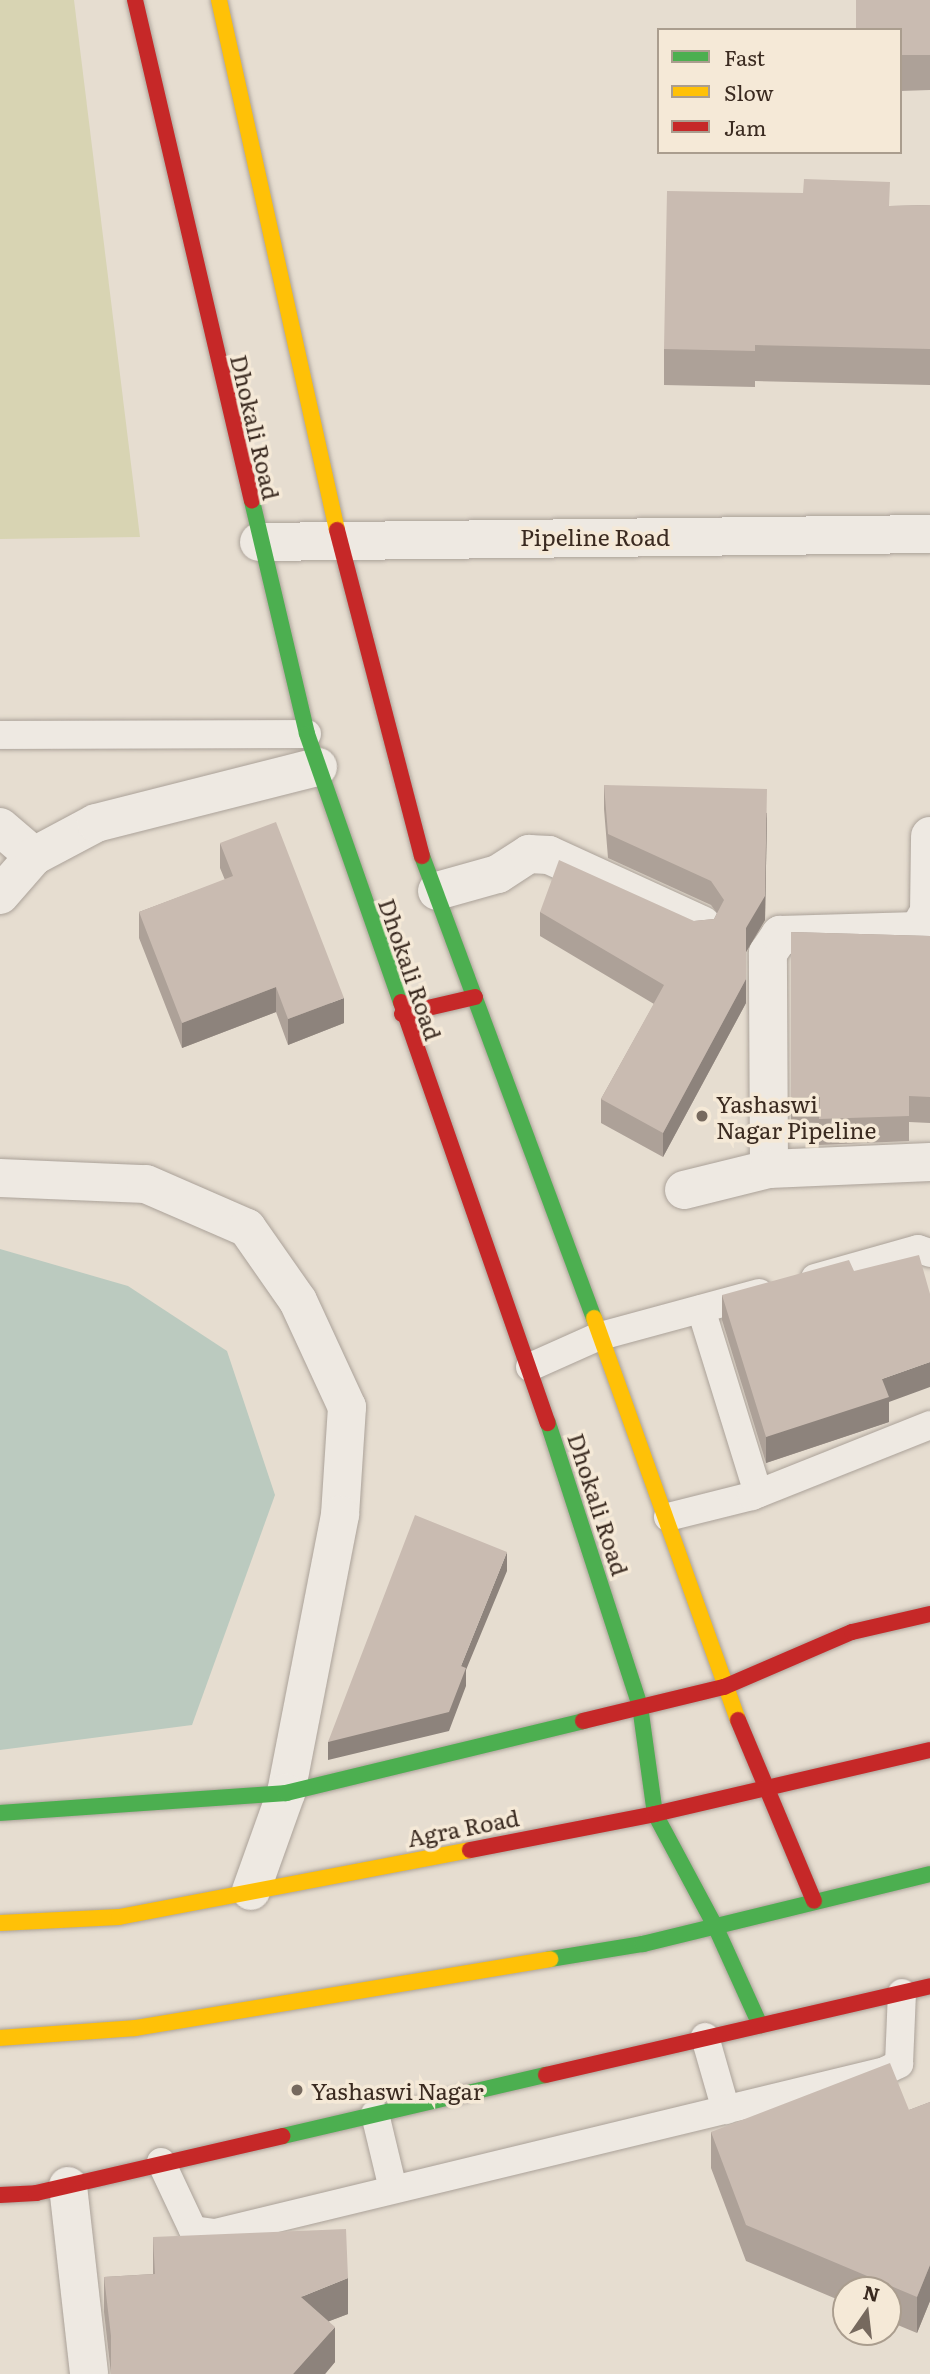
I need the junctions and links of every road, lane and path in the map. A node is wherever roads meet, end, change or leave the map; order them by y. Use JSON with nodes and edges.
{"nodes":[{"id":1,"x":135,"y":0,"type":"edge"},
{"id":2,"x":219,"y":0,"type":"edge"},
{"id":3,"x":930,"y":534,"type":"edge"},
{"id":4,"x":339,"y":538,"type":"junction"},
{"id":5,"x":259,"y":542,"type":"junction"},
{"id":6,"x":0,"y":735,"type":"edge"},
{"id":7,"x":313,"y":750,"type":"junction"},
{"id":8,"x":0,"y":827,"type":"edge"},
{"id":9,"x":930,"y":836,"type":"edge"},
{"id":10,"x":34,"y":856,"type":"junction"},
{"id":11,"x":437,"y":891,"type":"junction"},
{"id":12,"x":0,"y":895,"type":"edge"},
{"id":13,"x":702,"y":925,"type":"edge"},
{"id":14,"x":475,"y":997,"type":"junction"},
{"id":15,"x":402,"y":1014,"type":"junction"},
{"id":16,"x":930,"y":1162,"type":"edge"},
{"id":17,"x":769,"y":1169,"type":"junction"},
{"id":18,"x":0,"y":1178,"type":"edge"},
{"id":19,"x":684,"y":1191,"type":"dead end"},
{"id":20,"x":930,"y":1254,"type":"edge"},
{"id":21,"x":701,"y":1309,"type":"junction"},
{"id":22,"x":597,"y":1337,"type":"junction"},
{"id":23,"x":530,"y":1367,"type":"junction"},
{"id":24,"x":930,"y":1425,"type":"edge"},
{"id":25,"x":758,"y":1493,"type":"junction"},
{"id":26,"x":668,"y":1517,"type":"junction"},
{"id":27,"x":930,"y":1614,"type":"edge"},
{"id":28,"x":724,"y":1687,"type":"junction"},
{"id":29,"x":640,"y":1706,"type":"junction"},
{"id":30,"x":930,"y":1750,"type":"edge"},
{"id":31,"x":765,"y":1788,"type":"junction"},
{"id":32,"x":286,"y":1793,"type":"junction"},
{"id":33,"x":0,"y":1813,"type":"edge"},
{"id":34,"x":655,"y":1814,"type":"junction"},
{"id":35,"x":930,"y":1874,"type":"edge"},
{"id":36,"x":251,"y":1891,"type":"junction"},
{"id":37,"x":814,"y":1901,"type":"junction"},
{"id":38,"x":0,"y":1923,"type":"edge"},
{"id":39,"x":716,"y":1928,"type":"junction"},
{"id":40,"x":930,"y":1986,"type":"edge"},
{"id":41,"x":902,"y":1993,"type":"junction"},
{"id":42,"x":760,"y":2025,"type":"junction"},
{"id":43,"x":705,"y":2037,"type":"junction"},
{"id":44,"x":0,"y":2038,"type":"edge"},
{"id":45,"x":726,"y":2110,"type":"junction"},
{"id":46,"x":375,"y":2114,"type":"junction"},
{"id":47,"x":161,"y":2162,"type":"junction"},
{"id":48,"x":68,"y":2186,"type":"junction"},
{"id":49,"x":393,"y":2189,"type":"junction"},
{"id":50,"x":0,"y":2195,"type":"edge"},
{"id":51,"x":89,"y":2374,"type":"edge"}],
"edges":[{"from":1,"to":5,"type":"main road","name":"Dhokali Road"},
{"from":2,"to":4,"type":"main road"},
{"from":3,"to":4,"type":"street","name":"Pipeline Road"},
{"from":4,"to":5,"type":"street","name":"Pipeline Road"},
{"from":4,"to":11,"type":"main road"},
{"from":5,"to":7,"type":"main road","name":"Dhokali Road"},
{"from":6,"to":7,"type":"lane"},
{"from":7,"to":10,"type":"street"},
{"from":7,"to":15,"type":"main road","name":"Dhokali Road"},
{"from":8,"to":10,"type":"street"},
{"from":9,"to":17,"type":"street"},
{"from":10,"to":12,"type":"street"},
{"from":11,"to":13,"type":"street"},
{"from":11,"to":14,"type":"main road"},
{"from":14,"to":15,"type":"main road"},
{"from":14,"to":22,"type":"main road"},
{"from":15,"to":23,"type":"main road","name":"Dhokali Road"},
{"from":16,"to":17,"type":"street"},
{"from":17,"to":19,"type":"street"},
{"from":18,"to":32,"type":"street"},
{"from":20,"to":21,"type":"lane"},
{"from":21,"to":22,"type":"lane"},
{"from":21,"to":25,"type":"lane"},
{"from":22,"to":23,"type":"lane"},
{"from":22,"to":26,"type":"main road"},
{"from":23,"to":29,"type":"main road","name":"Dhokali Road"},
{"from":24,"to":25,"type":"lane"},
{"from":25,"to":26,"type":"lane"},
{"from":26,"to":28,"type":"main road"},
{"from":27,"to":28,"type":"main road"},
{"from":28,"to":29,"type":"main road"},
{"from":28,"to":31,"type":"main road"},
{"from":29,"to":32,"type":"main road"},
{"from":29,"to":34,"type":"main road","name":"Dhokali Road"},
{"from":30,"to":31,"type":"main road","name":"Agra Road"},
{"from":31,"to":34,"type":"main road","name":"Agra Road"},
{"from":31,"to":37,"type":"main road"},
{"from":32,"to":33,"type":"main road"},
{"from":32,"to":36,"type":"street"},
{"from":34,"to":36,"type":"main road","name":"Agra Road"},
{"from":34,"to":39,"type":"main road","name":"Dhokali Road"},
{"from":35,"to":37,"type":"main road"},
{"from":36,"to":38,"type":"main road","name":"Agra Road"},
{"from":37,"to":39,"type":"main road"},
{"from":39,"to":42,"type":"main road","name":"Dhokali Road"},
{"from":39,"to":44,"type":"main road"},
{"from":40,"to":41,"type":"main road"},
{"from":41,"to":42,"type":"main road"},
{"from":41,"to":45,"type":"lane"},
{"from":42,"to":43,"type":"main road"},
{"from":43,"to":45,"type":"lane"},
{"from":43,"to":46,"type":"main road"},
{"from":45,"to":49,"type":"lane"},
{"from":46,"to":47,"type":"main road"},
{"from":46,"to":49,"type":"lane"},
{"from":47,"to":48,"type":"main road"},
{"from":47,"to":49,"type":"lane"},
{"from":48,"to":50,"type":"main road"},
{"from":48,"to":51,"type":"street"}]}
